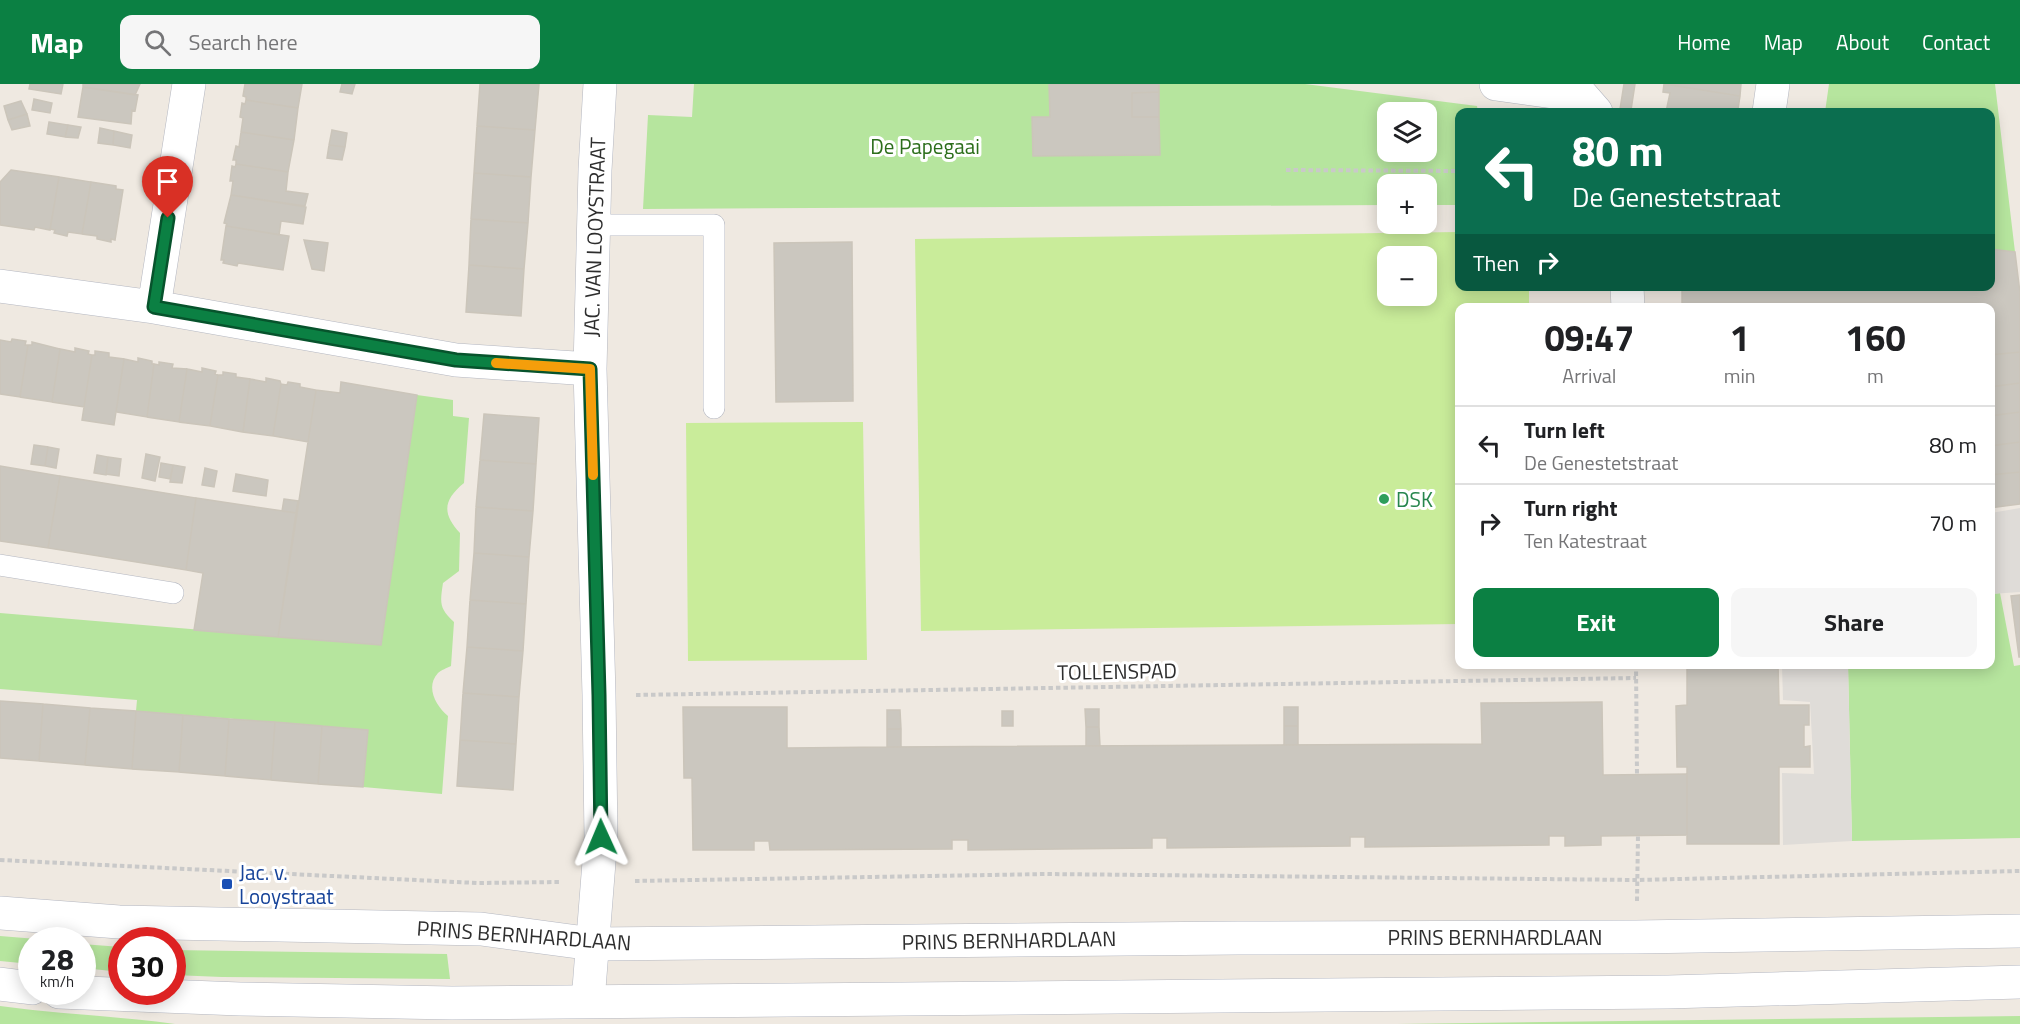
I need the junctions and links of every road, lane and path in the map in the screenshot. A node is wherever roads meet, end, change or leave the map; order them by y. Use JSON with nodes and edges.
{"nodes":[{"id":1,"x":189,"y":84,"type":"edge"},
{"id":2,"x":600,"y":84,"type":"edge"},
{"id":3,"x":1496,"y":84,"type":"edge"},
{"id":4,"x":1773,"y":84,"type":"edge"},
{"id":5,"x":1592,"y":108,"type":"edge"},
{"id":6,"x":1770,"y":108,"type":"edge"},
{"id":7,"x":1286,"y":170,"type":"dead end"},
{"id":8,"x":1455,"y":171,"type":"edge"},
{"id":9,"x":594,"y":225,"type":"junction"},
{"id":10,"x":0,"y":286,"type":"edge"},
{"id":11,"x":154,"y":307,"type":"junction"},
{"id":12,"x":590,"y":369,"type":"junction"},
{"id":13,"x":714,"y":408,"type":"dead end"},
{"id":14,"x":0,"y":565,"type":"edge"},
{"id":15,"x":173,"y":593,"type":"dead end"},
{"id":16,"x":1636,"y":669,"type":"edge"},
{"id":17,"x":1636,"y":678,"type":"junction"},
{"id":18,"x":599,"y":695,"type":"junction"},
{"id":19,"x":1637,"y":775,"type":"dead end"},
{"id":20,"x":1638,"y":835,"type":"dead end"},
{"id":21,"x":0,"y":860,"type":"edge"},
{"id":22,"x":2020,"y":871,"type":"edge"},
{"id":23,"x":1637,"y":880,"type":"junction"},
{"id":24,"x":597,"y":881,"type":"junction"},
{"id":25,"x":0,"y":913,"type":"edge"},
{"id":26,"x":2020,"y":932,"type":"edge"},
{"id":27,"x":592,"y":944,"type":"junction"},
{"id":28,"x":2020,"y":982,"type":"edge"},
{"id":29,"x":0,"y":984,"type":"edge"},
{"id":30,"x":18,"y":986,"type":"edge"},
{"id":31,"x":96,"y":993,"type":"edge"},
{"id":32,"x":588,"y":1001,"type":"junction"}],
"edges":[{"from":1,"to":11,"type":"main road"},
{"from":2,"to":9,"type":"main road","name":"JAC. VAN LOOYSTRAAT"},
{"from":3,"to":5,"type":"main road"},
{"from":4,"to":6,"type":"main road"},
{"from":7,"to":8,"type":"path"},
{"from":9,"to":12,"type":"main road","name":"JAC. VAN LOOYSTRAAT"},
{"from":9,"to":13,"type":"lane"},
{"from":10,"to":11,"type":"main road"},
{"from":11,"to":12,"type":"main road"},
{"from":12,"to":18,"type":"main road","name":"JAC. VAN LOOYSTRAAT"},
{"from":14,"to":15,"type":"lane"},
{"from":16,"to":17,"type":"path"},
{"from":17,"to":18,"type":"path","name":"TOLLENSPAD"},
{"from":17,"to":19,"type":"path"},
{"from":18,"to":24,"type":"main road","name":"JAC. VAN LOOYSTRAAT"},
{"from":20,"to":23,"type":"path"},
{"from":21,"to":24,"type":"path"},
{"from":22,"to":23,"type":"path"},
{"from":23,"to":24,"type":"path"},
{"from":24,"to":27,"type":"main road","name":"JAC. VAN LOOYSTRAAT"},
{"from":25,"to":27,"type":"main road","name":"PRINS BERNHARDLAAN"},
{"from":26,"to":27,"type":"main road","name":"PRINS BERNHARDLAAN"},
{"from":27,"to":32,"type":"main road","name":"JAC. VAN LOOYSTRAAT"},
{"from":28,"to":32,"type":"main road"},
{"from":29,"to":30,"type":"main road"},
{"from":31,"to":32,"type":"main road"}]}
